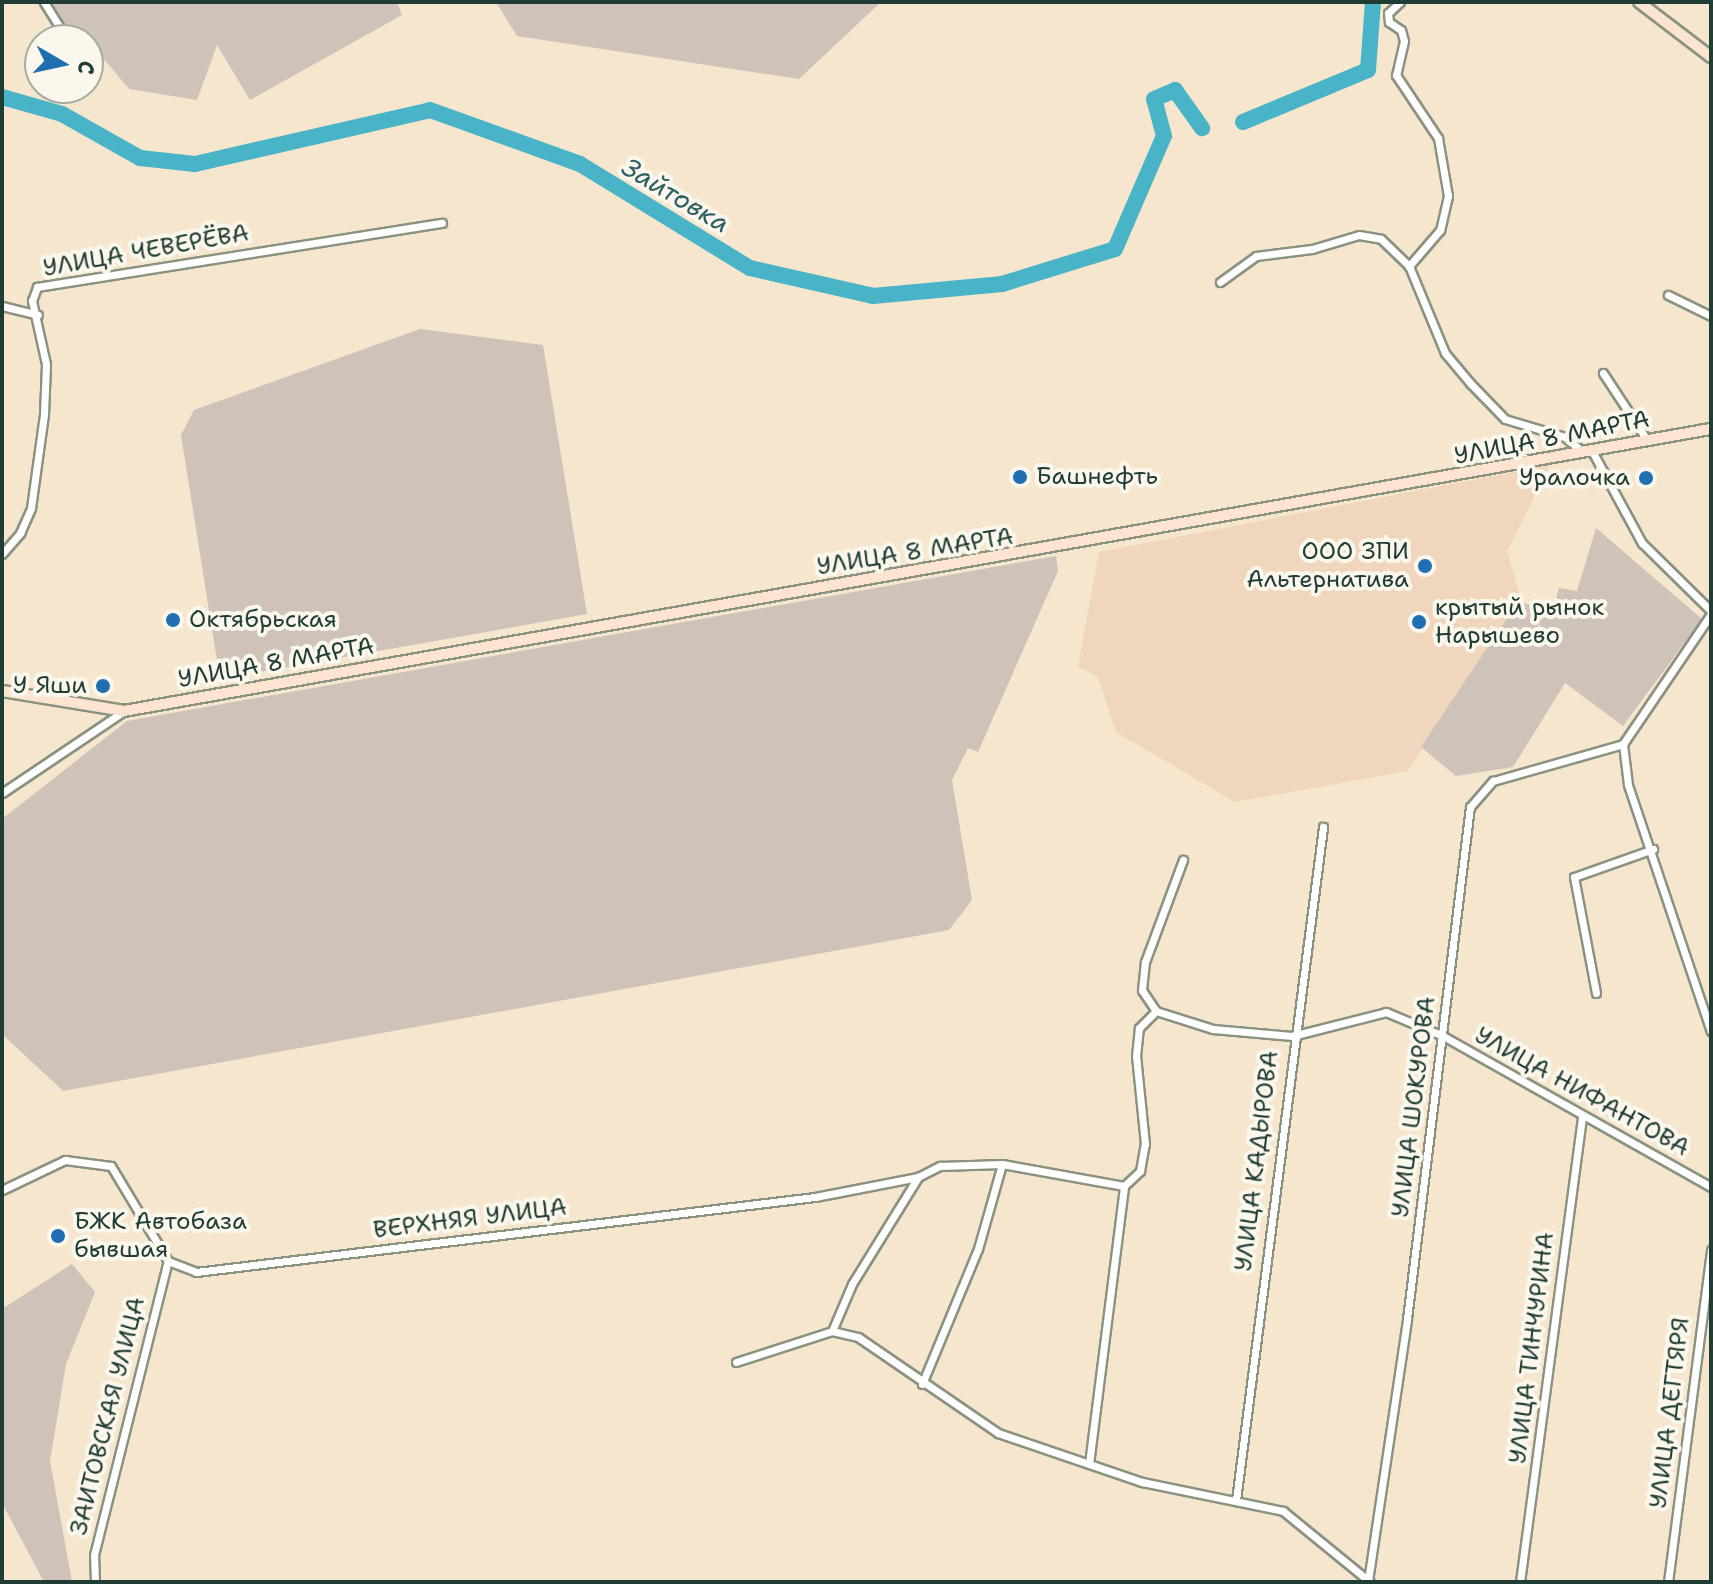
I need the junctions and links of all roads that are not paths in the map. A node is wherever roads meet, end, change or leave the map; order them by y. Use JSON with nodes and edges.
{"nodes":[{"id":1,"x":44,"y":2,"type":"edge"},
{"id":2,"x":1400,"y":2,"type":"edge"},
{"id":3,"x":1639,"y":2,"type":"edge"},
{"id":4,"x":58,"y":24,"type":"edge"},
{"id":5,"x":1711,"y":57,"type":"edge"},
{"id":6,"x":442,"y":223,"type":"dead end"},
{"id":7,"x":1409,"y":266,"type":"junction"},
{"id":8,"x":1220,"y":282,"type":"dead end"},
{"id":9,"x":1668,"y":295,"type":"dead end"},
{"id":10,"x":2,"y":306,"type":"edge"},
{"id":11,"x":38,"y":315,"type":"junction"},
{"id":12,"x":1711,"y":316,"type":"edge"},
{"id":13,"x":1603,"y":373,"type":"dead end"},
{"id":14,"x":1711,"y":429,"type":"edge"},
{"id":15,"x":1647,"y":440,"type":"junction"},
{"id":16,"x":1588,"y":452,"type":"junction"},
{"id":17,"x":2,"y":554,"type":"edge"},
{"id":18,"x":1711,"y":613,"type":"edge"},
{"id":19,"x":2,"y":691,"type":"edge"},
{"id":20,"x":124,"y":711,"type":"junction"},
{"id":21,"x":1623,"y":744,"type":"junction"},
{"id":22,"x":2,"y":793,"type":"edge"},
{"id":23,"x":1323,"y":827,"type":"dead end"},
{"id":24,"x":1653,"y":849,"type":"junction"},
{"id":25,"x":1183,"y":860,"type":"dead end"},
{"id":26,"x":1596,"y":993,"type":"dead end"},
{"id":27,"x":1156,"y":1011,"type":"junction"},
{"id":28,"x":1711,"y":1031,"type":"edge"},
{"id":29,"x":1292,"y":1036,"type":"junction"},
{"id":30,"x":1443,"y":1036,"type":"junction"},
{"id":31,"x":1582,"y":1118,"type":"junction"},
{"id":32,"x":1002,"y":1164,"type":"junction"},
{"id":33,"x":918,"y":1177,"type":"junction"},
{"id":34,"x":1124,"y":1186,"type":"junction"},
{"id":35,"x":1711,"y":1187,"type":"edge"},
{"id":36,"x":2,"y":1190,"type":"edge"},
{"id":37,"x":1711,"y":1250,"type":"edge"},
{"id":38,"x":168,"y":1261,"type":"junction"},
{"id":39,"x":832,"y":1331,"type":"junction"},
{"id":40,"x":736,"y":1362,"type":"dead end"},
{"id":41,"x":922,"y":1384,"type":"junction"},
{"id":42,"x":1089,"y":1464,"type":"junction"},
{"id":43,"x":1236,"y":1500,"type":"junction"},
{"id":44,"x":1369,"y":1581,"type":"edge"},
{"id":45,"x":95,"y":1582,"type":"edge"},
{"id":46,"x":1520,"y":1582,"type":"edge"},
{"id":47,"x":1668,"y":1582,"type":"edge"}],
"edges":[{"from":1,"to":4,"type":"street"},
{"from":2,"to":7,"type":"street"},
{"from":3,"to":5,"type":"main road"},
{"from":6,"to":11,"type":"street","name":"УЛИЦА ЧЕВЕРЁВА"},
{"from":7,"to":8,"type":"street"},
{"from":7,"to":16,"type":"street"},
{"from":9,"to":12,"type":"street"},
{"from":10,"to":11,"type":"street"},
{"from":11,"to":17,"type":"street","name":"УЛИЦА ЧЕВЕРЁВА"},
{"from":13,"to":15,"type":"street"},
{"from":14,"to":15,"type":"main road","name":"УЛИЦА 8 МАРТА"},
{"from":15,"to":16,"type":"main road","name":"УЛИЦА 8 МАРТА"},
{"from":16,"to":18,"type":"street"},
{"from":16,"to":20,"type":"main road","name":"УЛИЦА 8 МАРТА"},
{"from":18,"to":21,"type":"street"},
{"from":19,"to":20,"type":"main road","name":"УЛИЦА 8 МАРТА"},
{"from":20,"to":22,"type":"street"},
{"from":21,"to":24,"type":"street"},
{"from":21,"to":30,"type":"street","name":"УЛИЦА ШОКУРОВА"},
{"from":23,"to":29,"type":"street","name":"УЛИЦА КАДЫРОВА"},
{"from":24,"to":26,"type":"street"},
{"from":24,"to":28,"type":"street"},
{"from":25,"to":27,"type":"street"},
{"from":27,"to":29,"type":"street","name":"УЛИЦА НИФАНТОВА"},
{"from":27,"to":34,"type":"street"},
{"from":29,"to":30,"type":"street","name":"УЛИЦА НИФАНТОВА"},
{"from":29,"to":43,"type":"street","name":"УЛИЦА КАДЫРОВА"},
{"from":30,"to":31,"type":"street","name":"УЛИЦА НИФАНТОВА"},
{"from":30,"to":44,"type":"street","name":"УЛИЦА ШОКУРОВА"},
{"from":31,"to":35,"type":"street","name":"УЛИЦА НИФАНТОВА"},
{"from":31,"to":46,"type":"street","name":"УЛИЦА ТИНЧУРИНА"},
{"from":32,"to":33,"type":"street","name":"ВЕРХНЯЯ УЛИЦА"},
{"from":32,"to":34,"type":"street","name":"ВЕРХНЯЯ УЛИЦА"},
{"from":32,"to":41,"type":"street"},
{"from":33,"to":38,"type":"street","name":"ВЕРХНЯЯ УЛИЦА"},
{"from":33,"to":39,"type":"street"},
{"from":34,"to":42,"type":"street"},
{"from":36,"to":38,"type":"street"},
{"from":37,"to":47,"type":"street","name":"УЛИЦА ДЕГТЯРЯ"},
{"from":38,"to":45,"type":"street","name":"ЗАИТОВСКАЯ УЛИЦА"},
{"from":39,"to":40,"type":"street"},
{"from":39,"to":41,"type":"street"},
{"from":41,"to":42,"type":"street"},
{"from":42,"to":43,"type":"street"},
{"from":43,"to":44,"type":"street"}]}
